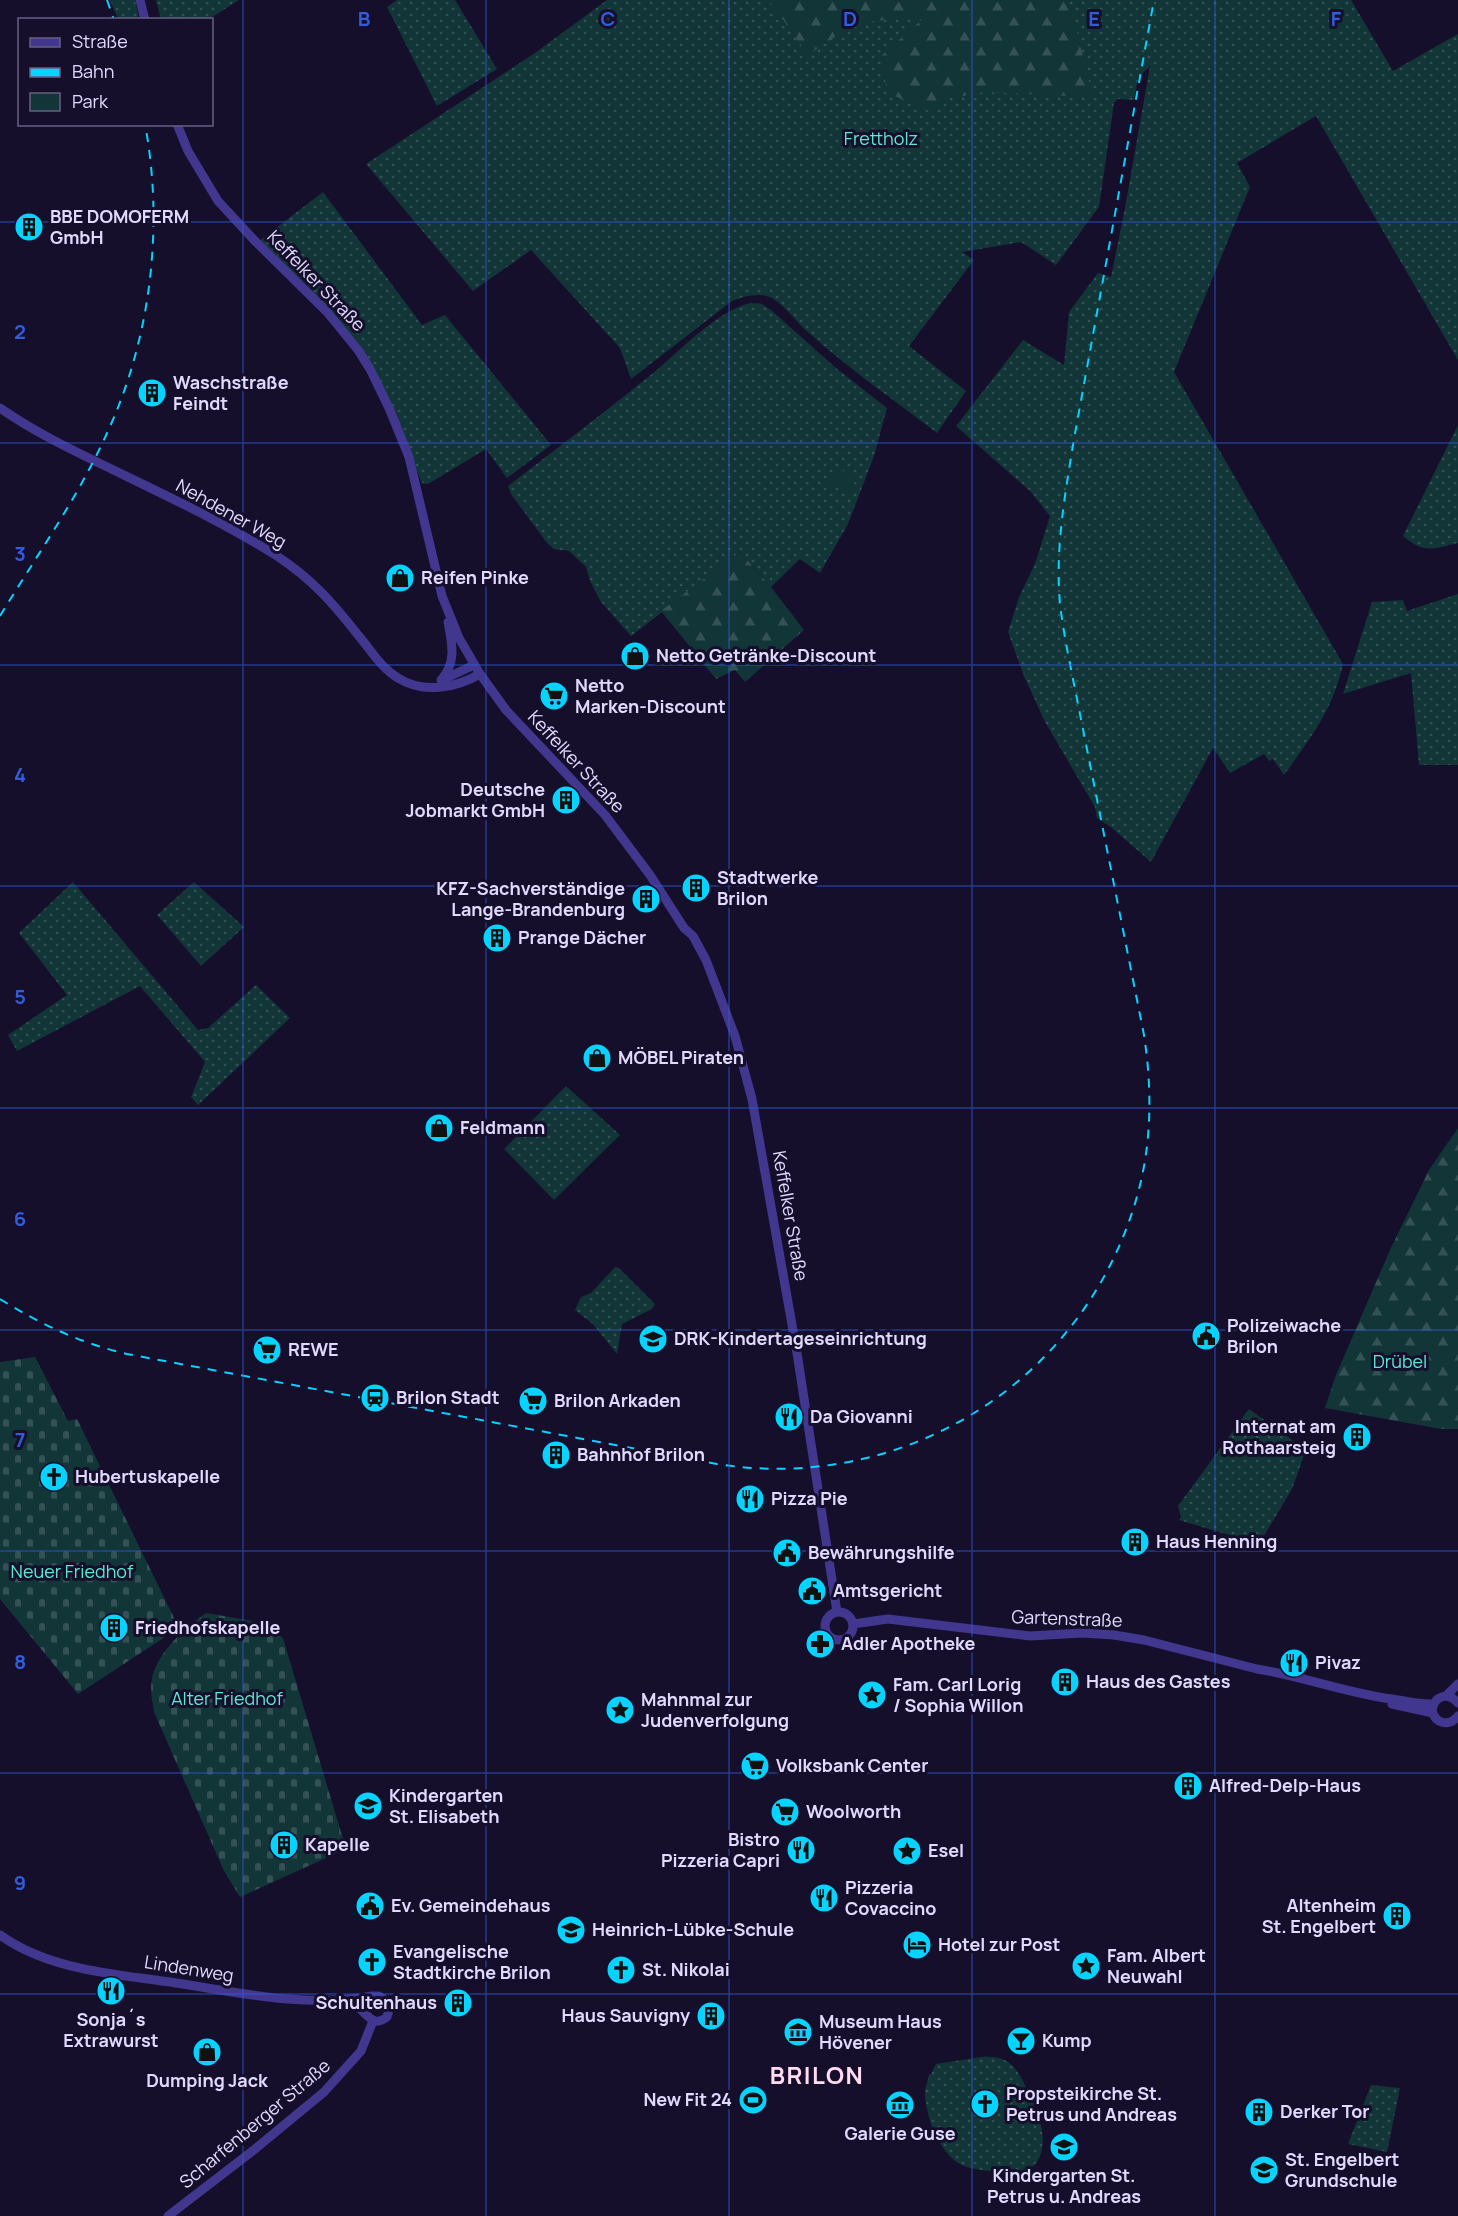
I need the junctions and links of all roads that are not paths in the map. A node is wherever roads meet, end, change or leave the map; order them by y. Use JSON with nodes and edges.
{"nodes":[{"id":1,"x":140,"y":0,"type":"edge"},
{"id":2,"x":144,"y":18,"type":"edge"},
{"id":3,"x":178,"y":126,"type":"edge"},
{"id":4,"x":0,"y":408,"type":"edge"},
{"id":5,"x":442,"y":596,"type":"junction"},
{"id":6,"x":474,"y":665,"type":"junction"},
{"id":7,"x":480,"y":674,"type":"junction"},
{"id":8,"x":441,"y":680,"type":"junction"},
{"id":9,"x":416,"y":686,"type":"junction"},
{"id":10,"x":837,"y":1612,"type":"junction"},
{"id":11,"x":853,"y":1624,"type":"junction"},
{"id":12,"x":1458,"y":1684,"type":"edge"},
{"id":13,"x":1446,"y":1696,"type":"junction"},
{"id":14,"x":1458,"y":1703,"type":"edge"},
{"id":15,"x":1433,"y":1708,"type":"junction"},
{"id":16,"x":1458,"y":1716,"type":"edge"},
{"id":17,"x":0,"y":1935,"type":"edge"},
{"id":18,"x":372,"y":1996,"type":"junction"},
{"id":19,"x":344,"y":2001,"type":"junction"},
{"id":20,"x":364,"y":2013,"type":"junction"},
{"id":21,"x":373,"y":2021,"type":"junction"},
{"id":22,"x":168,"y":2216,"type":"edge"}],
"edges":[{"from":1,"to":2,"type":"street"},
{"from":3,"to":5,"type":"street","name":"Keffelker Straße"},
{"from":4,"to":9,"type":"street","name":"Nehdener Weg"},
{"from":5,"to":6,"type":"street","name":"Keffelker Straße"},
{"from":5,"to":8,"type":"street"},
{"from":6,"to":7,"type":"street","name":"Keffelker Straße"},
{"from":6,"to":8,"type":"street"},
{"from":7,"to":9,"type":"street","name":"Nehdener Weg"},
{"from":7,"to":10,"type":"street","name":"Keffelker Straße"},
{"from":8,"to":9,"type":"street"},
{"from":10,"to":11,"type":"street"},
{"from":10,"to":11,"type":"street"},
{"from":11,"to":15,"type":"street","name":"Gartenstraße"},
{"from":12,"to":13,"type":"street"},
{"from":13,"to":14,"type":"street"},
{"from":13,"to":15,"type":"street"},
{"from":15,"to":16,"type":"street","name":"Gartenstraße"},
{"from":17,"to":19,"type":"street","name":"Lindenweg"},
{"from":18,"to":19,"type":"street","name":"Lindenweg"},
{"from":18,"to":20,"type":"street"},
{"from":18,"to":21,"type":"street"},
{"from":19,"to":20,"type":"street"},
{"from":20,"to":21,"type":"street"},
{"from":21,"to":22,"type":"street","name":"Scharfenberger Straße"}]}
